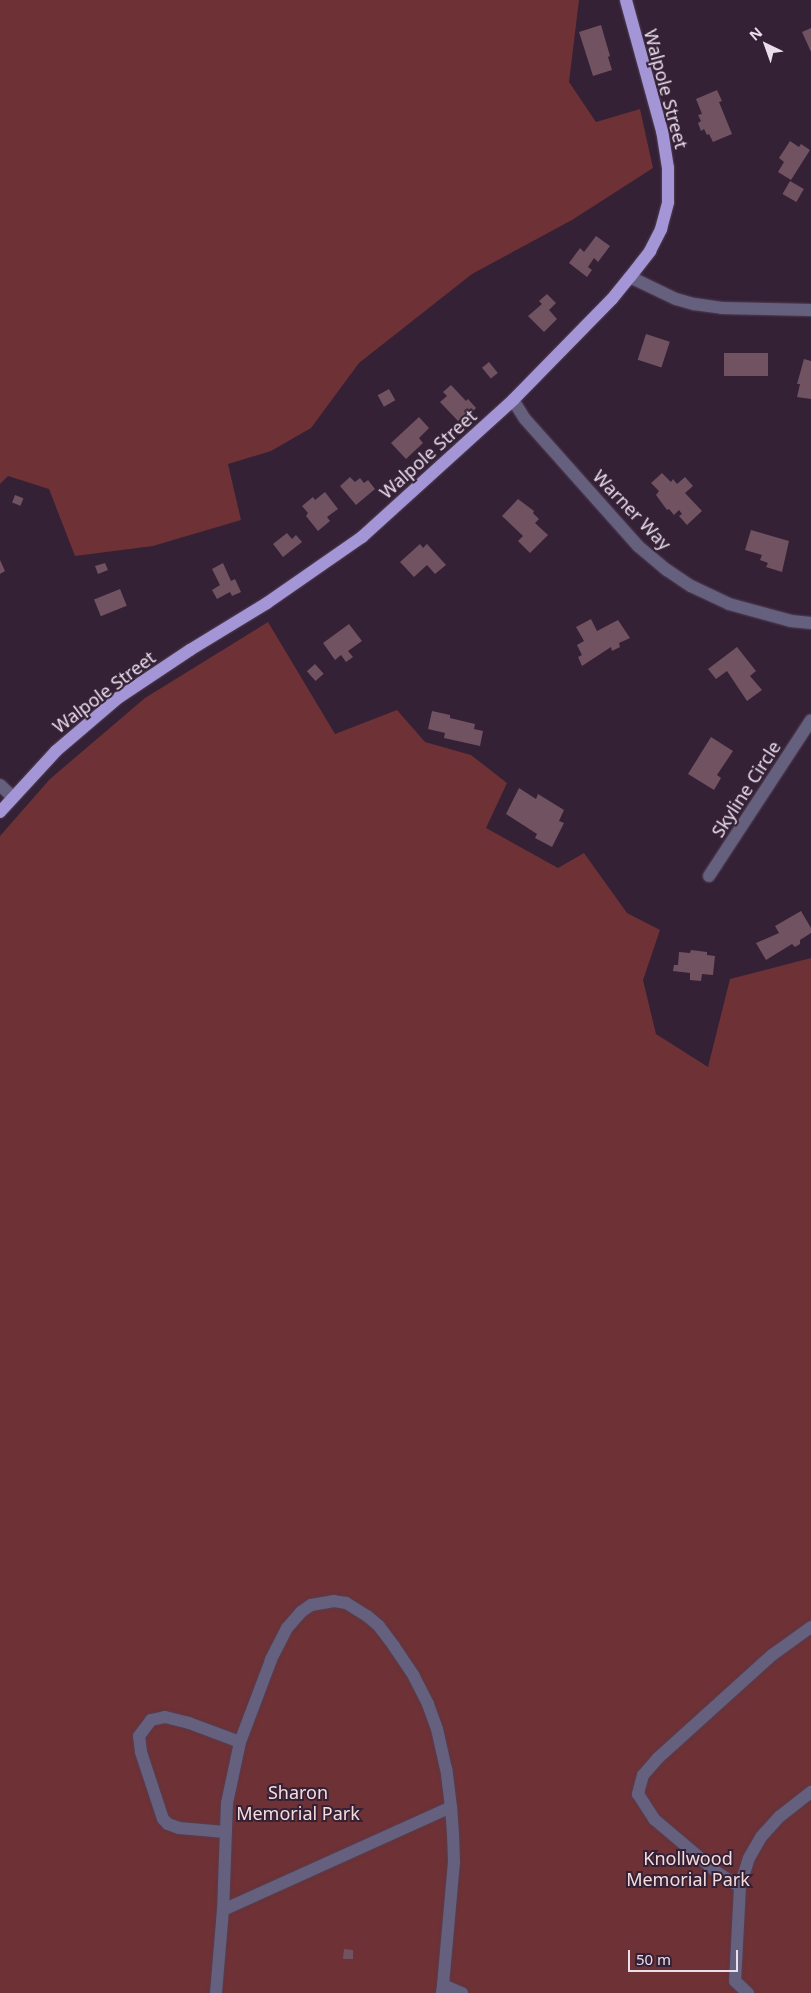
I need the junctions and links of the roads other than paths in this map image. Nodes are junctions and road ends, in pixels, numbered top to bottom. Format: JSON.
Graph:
{"nodes":[{"id":1,"x":626,"y":0,"type":"edge"},
{"id":2,"x":630,"y":277,"type":"junction"},
{"id":3,"x":811,"y":310,"type":"edge"},
{"id":4,"x":513,"y":400,"type":"junction"},
{"id":5,"x":811,"y":623,"type":"edge"},
{"id":6,"x":811,"y":720,"type":"edge"},
{"id":7,"x":0,"y":785,"type":"edge"},
{"id":8,"x":13,"y":798,"type":"junction"},
{"id":9,"x":0,"y":812,"type":"edge"},
{"id":10,"x":710,"y":876,"type":"dead end"},
{"id":11,"x":811,"y":1627,"type":"edge"},
{"id":12,"x":240,"y":1742,"type":"junction"},
{"id":13,"x":811,"y":1792,"type":"edge"},
{"id":14,"x":451,"y":1807,"type":"junction"},
{"id":15,"x":225,"y":1832,"type":"junction"},
{"id":16,"x":740,"y":1887,"type":"junction"},
{"id":17,"x":223,"y":1910,"type":"junction"},
{"id":18,"x":732,"y":1987,"type":"edge"},
{"id":19,"x":443,"y":1989,"type":"edge"},
{"id":20,"x":216,"y":1993,"type":"edge"},
{"id":21,"x":462,"y":1993,"type":"edge"},
{"id":22,"x":748,"y":1993,"type":"edge"}],
"edges":[{"from":1,"to":2,"type":"main road","name":"Walpole Street"},
{"from":2,"to":3,"type":"street"},
{"from":2,"to":4,"type":"main road","name":"Walpole Street"},
{"from":4,"to":5,"type":"street","name":"Warner Way"},
{"from":4,"to":8,"type":"main road","name":"Walpole Street"},
{"from":6,"to":10,"type":"street","name":"Skyline Circle"},
{"from":7,"to":8,"type":"street"},
{"from":8,"to":9,"type":"main road","name":"Walpole Street"},
{"from":11,"to":16,"type":"street"},
{"from":12,"to":14,"type":"street"},
{"from":12,"to":15,"type":"street"},
{"from":12,"to":15,"type":"street"},
{"from":13,"to":16,"type":"street"},
{"from":14,"to":17,"type":"street"},
{"from":14,"to":19,"type":"street"},
{"from":15,"to":17,"type":"street"},
{"from":16,"to":18,"type":"street"},
{"from":17,"to":20,"type":"street"},
{"from":18,"to":22,"type":"street"},
{"from":19,"to":21,"type":"street"}]}
